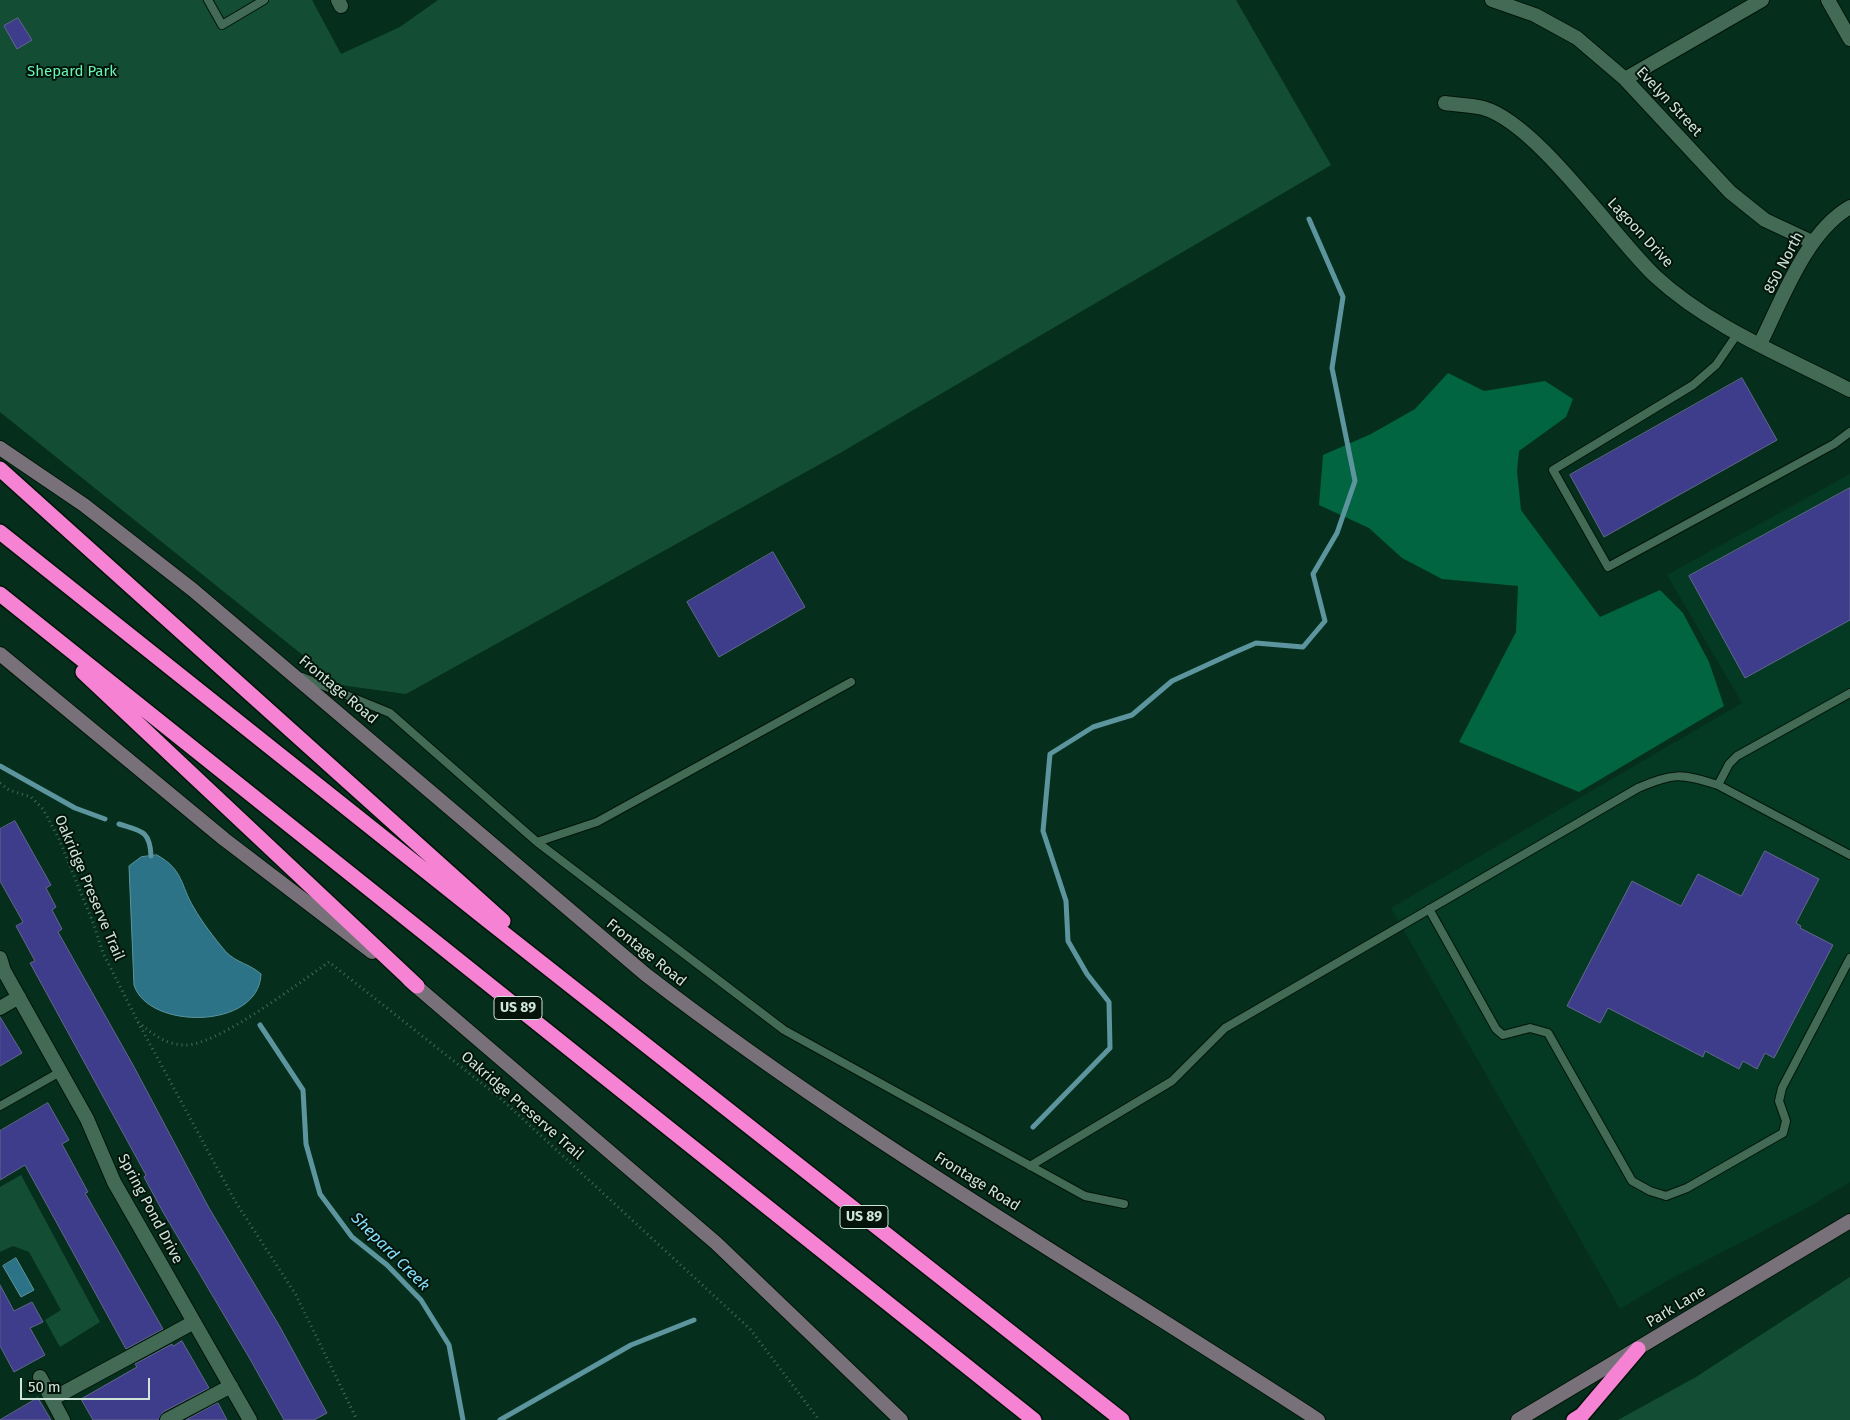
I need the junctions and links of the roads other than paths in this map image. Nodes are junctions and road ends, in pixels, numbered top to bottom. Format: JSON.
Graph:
{"nodes":[{"id":1,"x":208,"y":0,"type":"edge"},
{"id":2,"x":1492,"y":0,"type":"edge"},
{"id":3,"x":1762,"y":0,"type":"edge"},
{"id":4,"x":1828,"y":0,"type":"edge"},
{"id":5,"x":262,"y":1,"type":"edge"},
{"id":6,"x":1850,"y":39,"type":"edge"},
{"id":7,"x":1625,"y":79,"type":"junction"},
{"id":8,"x":1445,"y":103,"type":"dead end"},
{"id":9,"x":1850,"y":207,"type":"edge"},
{"id":10,"x":1812,"y":242,"type":"junction"},
{"id":11,"x":1738,"y":333,"type":"junction"},
{"id":12,"x":1760,"y":344,"type":"junction"},
{"id":13,"x":1850,"y":390,"type":"edge"},
{"id":14,"x":1850,"y":432,"type":"edge"},
{"id":15,"x":0,"y":448,"type":"edge"},
{"id":16,"x":0,"y":468,"type":"edge"},
{"id":17,"x":0,"y":532,"type":"edge"},
{"id":18,"x":1,"y":595,"type":"edge"},
{"id":19,"x":0,"y":654,"type":"edge"},
{"id":20,"x":294,"y":674,"type":"junction"},
{"id":21,"x":851,"y":682,"type":"dead end"},
{"id":22,"x":1850,"y":693,"type":"edge"},
{"id":23,"x":1718,"y":785,"type":"junction"},
{"id":24,"x":537,"y":842,"type":"junction"},
{"id":25,"x":1850,"y":856,"type":"edge"},
{"id":26,"x":1429,"y":910,"type":"junction"},
{"id":27,"x":0,"y":958,"type":"edge"},
{"id":28,"x":1850,"y":958,"type":"edge"},
{"id":29,"x":417,"y":986,"type":"junction"},
{"id":30,"x":19,"y":997,"type":"junction"},
{"id":31,"x":0,"y":1008,"type":"edge"},
{"id":32,"x":606,"y":1014,"type":"junction"},
{"id":33,"x":60,"y":1072,"type":"junction"},
{"id":34,"x":0,"y":1106,"type":"edge"},
{"id":35,"x":1030,"y":1166,"type":"junction"},
{"id":36,"x":1124,"y":1204,"type":"dead end"},
{"id":37,"x":1850,"y":1221,"type":"edge"},
{"id":38,"x":194,"y":1322,"type":"junction"},
{"id":39,"x":1638,"y":1349,"type":"junction"},
{"id":40,"x":40,"y":1377,"type":"dead end"},
{"id":41,"x":231,"y":1386,"type":"junction"},
{"id":42,"x":52,"y":1399,"type":"junction"},
{"id":43,"x":63,"y":1420,"type":"edge"},
{"id":44,"x":167,"y":1420,"type":"edge"},
{"id":45,"x":250,"y":1420,"type":"edge"},
{"id":46,"x":901,"y":1420,"type":"edge"},
{"id":47,"x":1034,"y":1420,"type":"edge"},
{"id":48,"x":1122,"y":1420,"type":"edge"},
{"id":49,"x":1318,"y":1420,"type":"edge"},
{"id":50,"x":1518,"y":1420,"type":"edge"},
{"id":51,"x":1574,"y":1420,"type":"edge"}],
"edges":[{"from":1,"to":5,"type":"lane"},
{"from":2,"to":7,"type":"street","name":"Evelyn Street"},
{"from":3,"to":7,"type":"street"},
{"from":4,"to":6,"type":"street"},
{"from":7,"to":10,"type":"street","name":"Evelyn Street"},
{"from":8,"to":11,"type":"street","name":"Lagoon Drive"},
{"from":9,"to":10,"type":"street","name":"850 North"},
{"from":10,"to":12,"type":"street","name":"850 North"},
{"from":11,"to":12,"type":"street","name":"Lagoon Drive"},
{"from":11,"to":14,"type":"lane"},
{"from":12,"to":13,"type":"street","name":"Lagoon Drive"},
{"from":15,"to":20,"type":"main road","name":"Frontage Road"},
{"from":16,"to":32,"type":"highway"},
{"from":17,"to":32,"type":"highway","number":"US 89"},
{"from":18,"to":29,"type":"highway"},
{"from":18,"to":47,"type":"highway","number":"US 89"},
{"from":19,"to":29,"type":"main road"},
{"from":20,"to":24,"type":"lane"},
{"from":20,"to":49,"type":"main road","name":"Frontage Road"},
{"from":21,"to":24,"type":"lane"},
{"from":22,"to":23,"type":"lane"},
{"from":23,"to":25,"type":"lane"},
{"from":23,"to":26,"type":"lane"},
{"from":24,"to":35,"type":"lane"},
{"from":26,"to":28,"type":"lane"},
{"from":26,"to":35,"type":"lane"},
{"from":27,"to":30,"type":"street","name":"Spring Pond Drive"},
{"from":29,"to":46,"type":"main road"},
{"from":30,"to":31,"type":"street"},
{"from":30,"to":33,"type":"street","name":"Spring Pond Drive"},
{"from":32,"to":48,"type":"highway","number":"US 89"},
{"from":33,"to":34,"type":"lane"},
{"from":33,"to":38,"type":"street","name":"Spring Pond Drive"},
{"from":35,"to":36,"type":"lane"},
{"from":37,"to":39,"type":"main road","name":"Park Lane"},
{"from":38,"to":41,"type":"street","name":"Spring Pond Drive"},
{"from":38,"to":42,"type":"street"},
{"from":39,"to":50,"type":"main road","name":"Park Lane"},
{"from":39,"to":51,"type":"highway"},
{"from":40,"to":42,"type":"street"},
{"from":41,"to":44,"type":"street"},
{"from":41,"to":45,"type":"street","name":"Spring Pond Drive"},
{"from":42,"to":43,"type":"street"}]}
